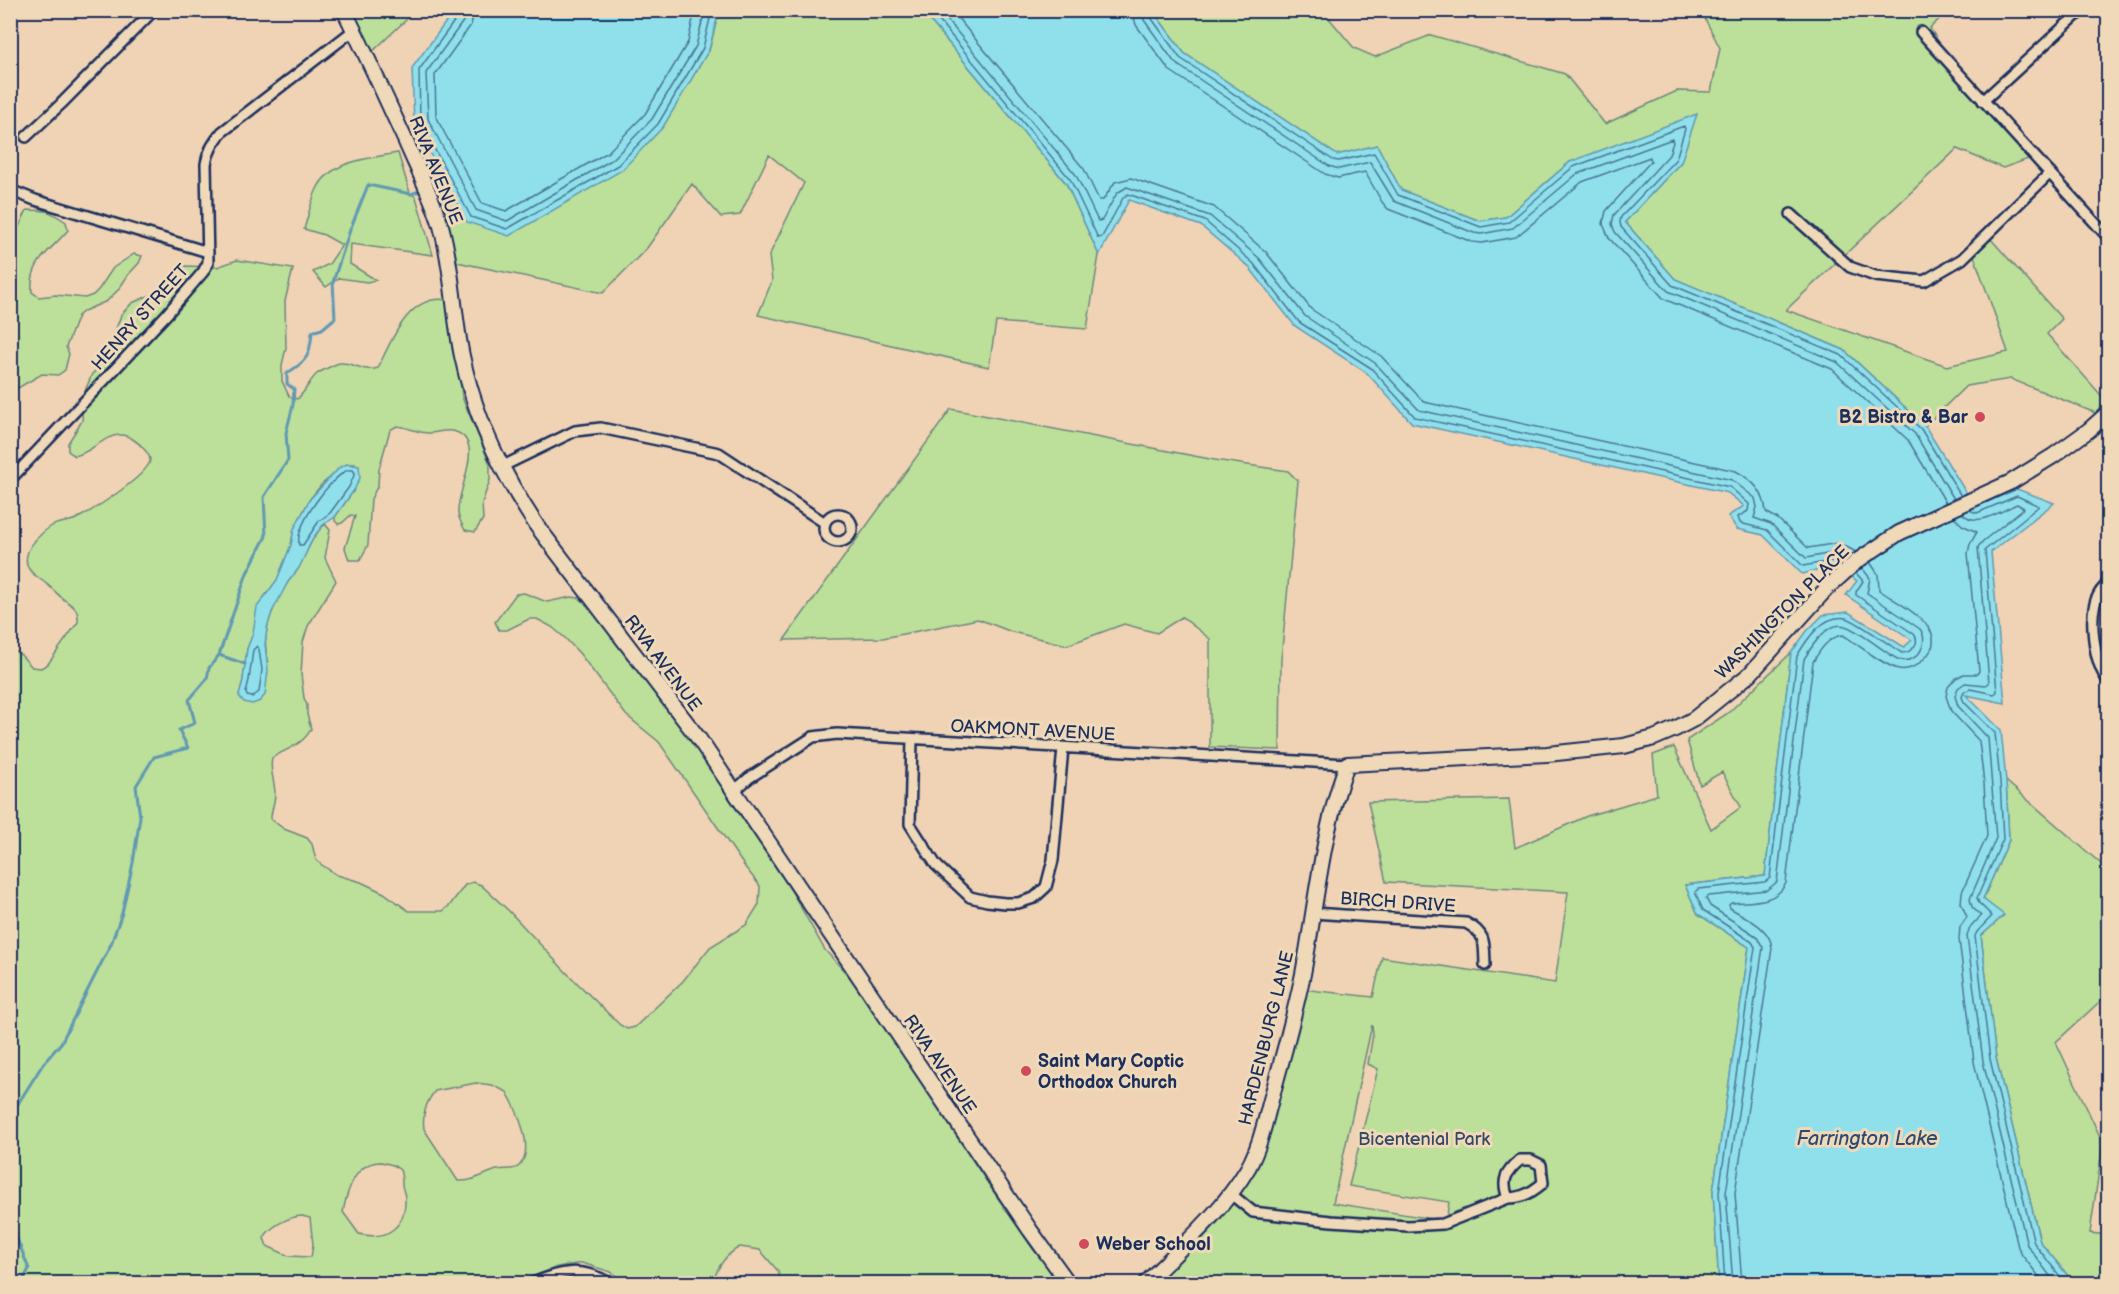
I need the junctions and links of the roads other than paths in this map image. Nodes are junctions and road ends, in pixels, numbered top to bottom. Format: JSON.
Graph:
{"nodes":[{"id":1,"x":154,"y":10,"type":"edge"},
{"id":2,"x":344,"y":10,"type":"edge"},
{"id":3,"x":2082,"y":10,"type":"edge"},
{"id":4,"x":354,"y":30,"type":"junction"},
{"id":5,"x":1921,"y":32,"type":"dead end"},
{"id":6,"x":1983,"y":100,"type":"junction"},
{"id":7,"x":26,"y":137,"type":"dead end"},
{"id":8,"x":2050,"y":173,"type":"junction"},
{"id":9,"x":10,"y":190,"type":"edge"},
{"id":10,"x":1791,"y":214,"type":"dead end"},
{"id":11,"x":2109,"y":237,"type":"edge"},
{"id":12,"x":208,"y":252,"type":"junction"},
{"id":13,"x":2109,"y":413,"type":"edge"},
{"id":14,"x":501,"y":467,"type":"junction"},
{"id":15,"x":10,"y":480,"type":"edge"},
{"id":16,"x":825,"y":523,"type":"dead end"},
{"id":17,"x":2109,"y":583,"type":"edge"},
{"id":18,"x":2109,"y":680,"type":"edge"},
{"id":19,"x":912,"y":739,"type":"junction"},
{"id":20,"x":1063,"y":748,"type":"junction"},
{"id":21,"x":1347,"y":764,"type":"junction"},
{"id":22,"x":734,"y":791,"type":"junction"},
{"id":23,"x":1313,"y":913,"type":"junction"},
{"id":24,"x":1485,"y":965,"type":"dead end"},
{"id":25,"x":1231,"y":1194,"type":"junction"},
{"id":26,"x":1508,"y":1198,"type":"junction"},
{"id":27,"x":531,"y":1284,"type":"edge"},
{"id":28,"x":611,"y":1284,"type":"edge"},
{"id":29,"x":1069,"y":1284,"type":"edge"},
{"id":30,"x":1145,"y":1284,"type":"edge"}],
"edges":[{"from":1,"to":7,"type":"street"},
{"from":2,"to":4,"type":"street","name":"RIVA AVENUE"},
{"from":3,"to":6,"type":"street"},
{"from":4,"to":12,"type":"street","name":"HENRY STREET"},
{"from":4,"to":14,"type":"street","name":"RIVA AVENUE"},
{"from":5,"to":6,"type":"street"},
{"from":6,"to":8,"type":"street"},
{"from":8,"to":10,"type":"street"},
{"from":8,"to":11,"type":"street"},
{"from":9,"to":12,"type":"street"},
{"from":12,"to":15,"type":"street","name":"HENRY STREET"},
{"from":13,"to":21,"type":"street","name":"WASHINGTON PLACE"},
{"from":14,"to":16,"type":"street"},
{"from":14,"to":22,"type":"street","name":"RIVA AVENUE"},
{"from":17,"to":18,"type":"street"},
{"from":19,"to":20,"type":"street","name":"OAKMONT AVENUE"},
{"from":19,"to":20,"type":"street"},
{"from":19,"to":22,"type":"street","name":"OAKMONT AVENUE"},
{"from":20,"to":21,"type":"street","name":"OAKMONT AVENUE"},
{"from":21,"to":23,"type":"street","name":"HARDENBURG LANE"},
{"from":22,"to":29,"type":"street","name":"RIVA AVENUE"},
{"from":23,"to":24,"type":"street","name":"BIRCH DRIVE"},
{"from":23,"to":25,"type":"street","name":"HARDENBURG LANE"},
{"from":25,"to":26,"type":"street"},
{"from":25,"to":30,"type":"street","name":"HARDENBURG LANE"},
{"from":26,"to":26,"type":"street"},
{"from":27,"to":28,"type":"street"}]}
